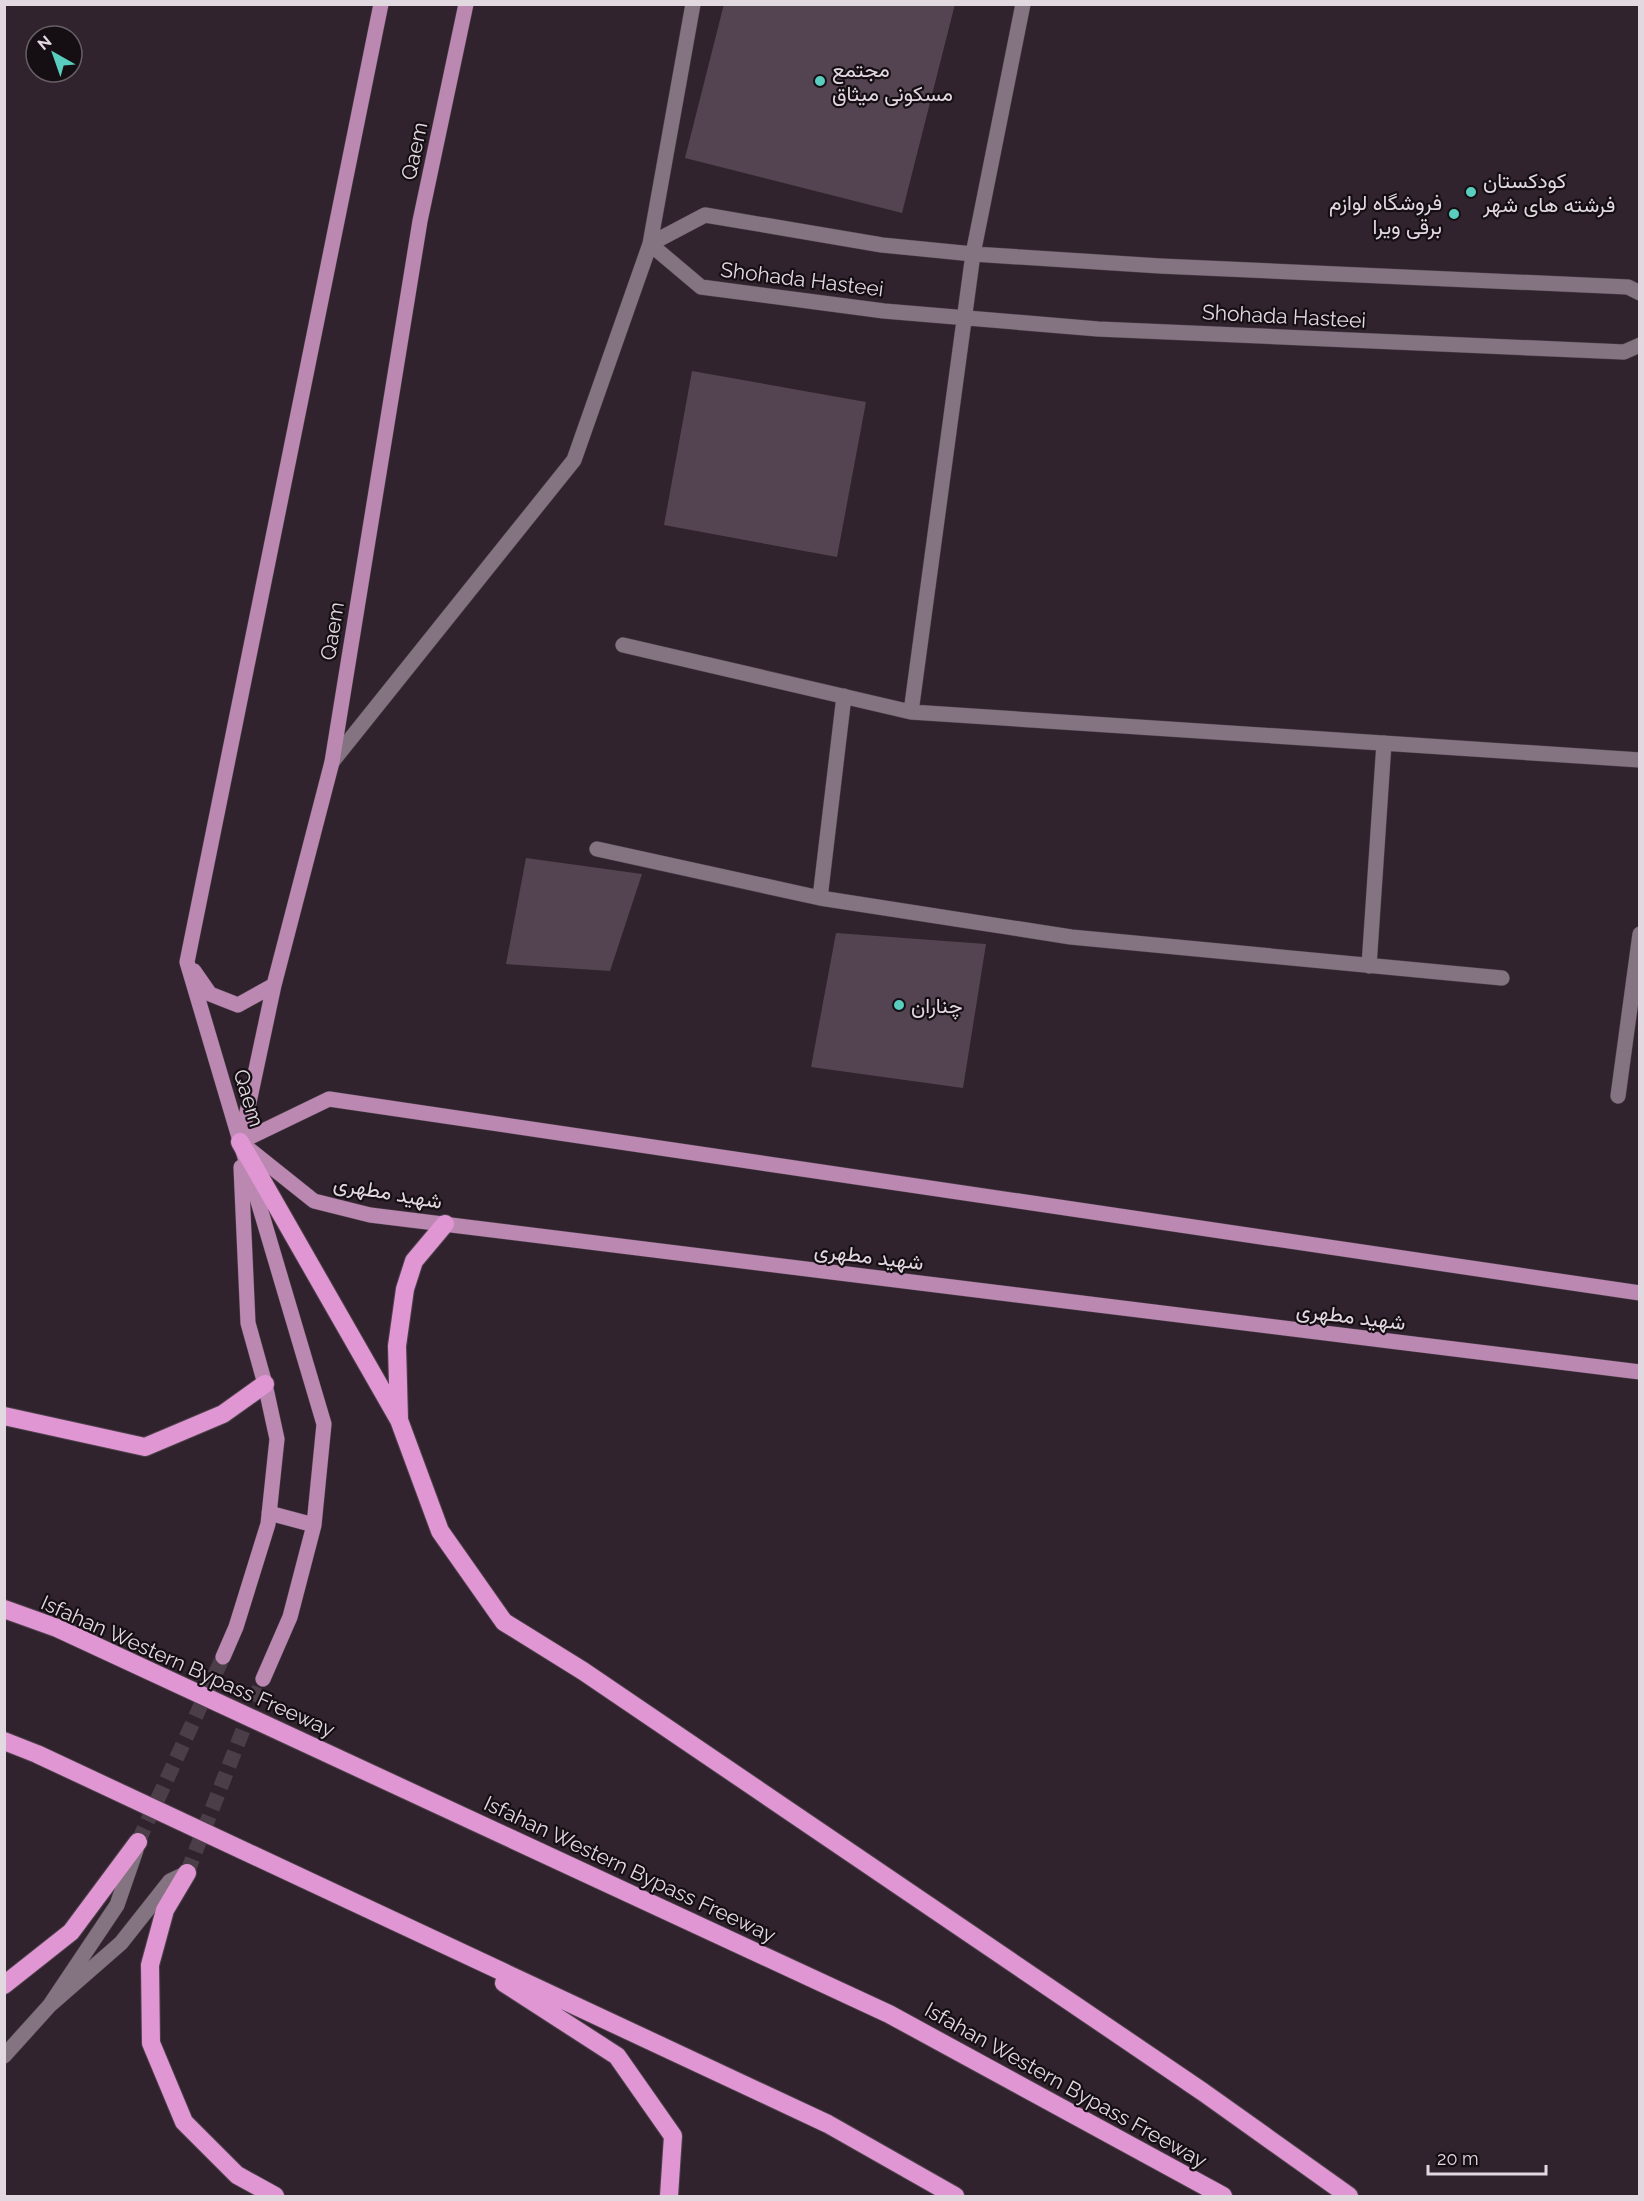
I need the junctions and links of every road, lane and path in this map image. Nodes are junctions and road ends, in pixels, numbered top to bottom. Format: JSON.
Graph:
{"nodes":[{"id":1,"x":381,"y":4,"type":"edge"},
{"id":2,"x":466,"y":4,"type":"edge"},
{"id":3,"x":693,"y":4,"type":"edge"},
{"id":4,"x":1023,"y":4,"type":"edge"},
{"id":5,"x":650,"y":244,"type":"junction"},
{"id":6,"x":973,"y":254,"type":"junction"},
{"id":7,"x":1640,"y":293,"type":"edge"},
{"id":8,"x":963,"y":316,"type":"junction"},
{"id":9,"x":1640,"y":345,"type":"edge"},
{"id":10,"x":623,"y":645,"type":"dead end"},
{"id":11,"x":844,"y":696,"type":"junction"},
{"id":12,"x":911,"y":712,"type":"junction"},
{"id":13,"x":1384,"y":743,"type":"junction"},
{"id":14,"x":1640,"y":760,"type":"edge"},
{"id":15,"x":332,"y":762,"type":"junction"},
{"id":16,"x":597,"y":849,"type":"dead end"},
{"id":17,"x":820,"y":898,"type":"junction"},
{"id":18,"x":1640,"y":934,"type":"edge"},
{"id":19,"x":187,"y":962,"type":"junction"},
{"id":20,"x":1369,"y":966,"type":"junction"},
{"id":21,"x":1502,"y":978,"type":"dead end"},
{"id":22,"x":274,"y":985,"type":"junction"},
{"id":23,"x":1618,"y":1096,"type":"dead end"},
{"id":24,"x":240,"y":1142,"type":"junction"},
{"id":25,"x":444,"y":1224,"type":"junction"},
{"id":26,"x":1640,"y":1293,"type":"edge"},
{"id":27,"x":1640,"y":1372,"type":"edge"},
{"id":28,"x":265,"y":1384,"type":"junction"},
{"id":29,"x":4,"y":1416,"type":"edge"},
{"id":30,"x":399,"y":1420,"type":"junction"},
{"id":31,"x":269,"y":1513,"type":"junction"},
{"id":32,"x":314,"y":1525,"type":"junction"},
{"id":33,"x":4,"y":1609,"type":"edge"},
{"id":34,"x":223,"y":1657,"type":"tunnel mouth"},
{"id":35,"x":263,"y":1678,"type":"tunnel mouth"},
{"id":36,"x":4,"y":1741,"type":"edge"},
{"id":37,"x":138,"y":1842,"type":"joint"},
{"id":38,"x":187,"y":1873,"type":"joint"},
{"id":39,"x":447,"y":1946,"type":"junction"},
{"id":40,"x":4,"y":1985,"type":"edge"},
{"id":41,"x":51,"y":2005,"type":"junction"},
{"id":42,"x":4,"y":2056,"type":"edge"},
{"id":43,"x":275,"y":2196,"type":"edge"},
{"id":44,"x":669,"y":2196,"type":"edge"},
{"id":45,"x":955,"y":2196,"type":"edge"},
{"id":46,"x":1223,"y":2196,"type":"edge"},
{"id":47,"x":1349,"y":2196,"type":"edge"}],
"edges":[{"from":1,"to":19,"type":"main road","name":"Qaem"},
{"from":2,"to":15,"type":"main road","name":"Qaem"},
{"from":3,"to":5,"type":"street"},
{"from":4,"to":6,"type":"street"},
{"from":5,"to":6,"type":"street","name":"Shohada Hasteei"},
{"from":5,"to":8,"type":"street","name":"Shohada Hasteei"},
{"from":5,"to":15,"type":"street"},
{"from":6,"to":7,"type":"street","name":"Shohada Hasteei"},
{"from":6,"to":8,"type":"street"},
{"from":8,"to":9,"type":"street","name":"Shohada Hasteei"},
{"from":8,"to":12,"type":"street"},
{"from":10,"to":11,"type":"street"},
{"from":11,"to":12,"type":"street"},
{"from":11,"to":17,"type":"street"},
{"from":12,"to":13,"type":"street"},
{"from":13,"to":14,"type":"street"},
{"from":13,"to":20,"type":"street"},
{"from":15,"to":22,"type":"main road","name":"Qaem"},
{"from":16,"to":17,"type":"street"},
{"from":17,"to":20,"type":"street"},
{"from":18,"to":23,"type":"street"},
{"from":19,"to":22,"type":"main road"},
{"from":19,"to":24,"type":"main road","name":"Qaem"},
{"from":20,"to":21,"type":"street"},
{"from":22,"to":24,"type":"main road","name":"Qaem"},
{"from":24,"to":25,"type":"main road","name":"شهید مطهری"},
{"from":24,"to":26,"type":"main road"},
{"from":24,"to":28,"type":"main road"},
{"from":24,"to":30,"type":"highway"},
{"from":24,"to":32,"type":"main road"},
{"from":25,"to":27,"type":"main road","name":"شهید مطهری"},
{"from":25,"to":30,"type":"highway"},
{"from":28,"to":29,"type":"highway"},
{"from":28,"to":31,"type":"main road"},
{"from":30,"to":47,"type":"highway"},
{"from":31,"to":32,"type":"main road"},
{"from":31,"to":34,"type":"main road"},
{"from":32,"to":35,"type":"main road"},
{"from":33,"to":46,"type":"highway","name":"Isfahan Western Bypass Freeway"},
{"from":36,"to":39,"type":"highway"},
{"from":37,"to":40,"type":"highway"},
{"from":37,"to":41,"type":"street"},
{"from":38,"to":41,"type":"street"},
{"from":38,"to":43,"type":"highway"},
{"from":39,"to":44,"type":"highway"},
{"from":39,"to":45,"type":"highway"},
{"from":41,"to":42,"type":"street"}]}
